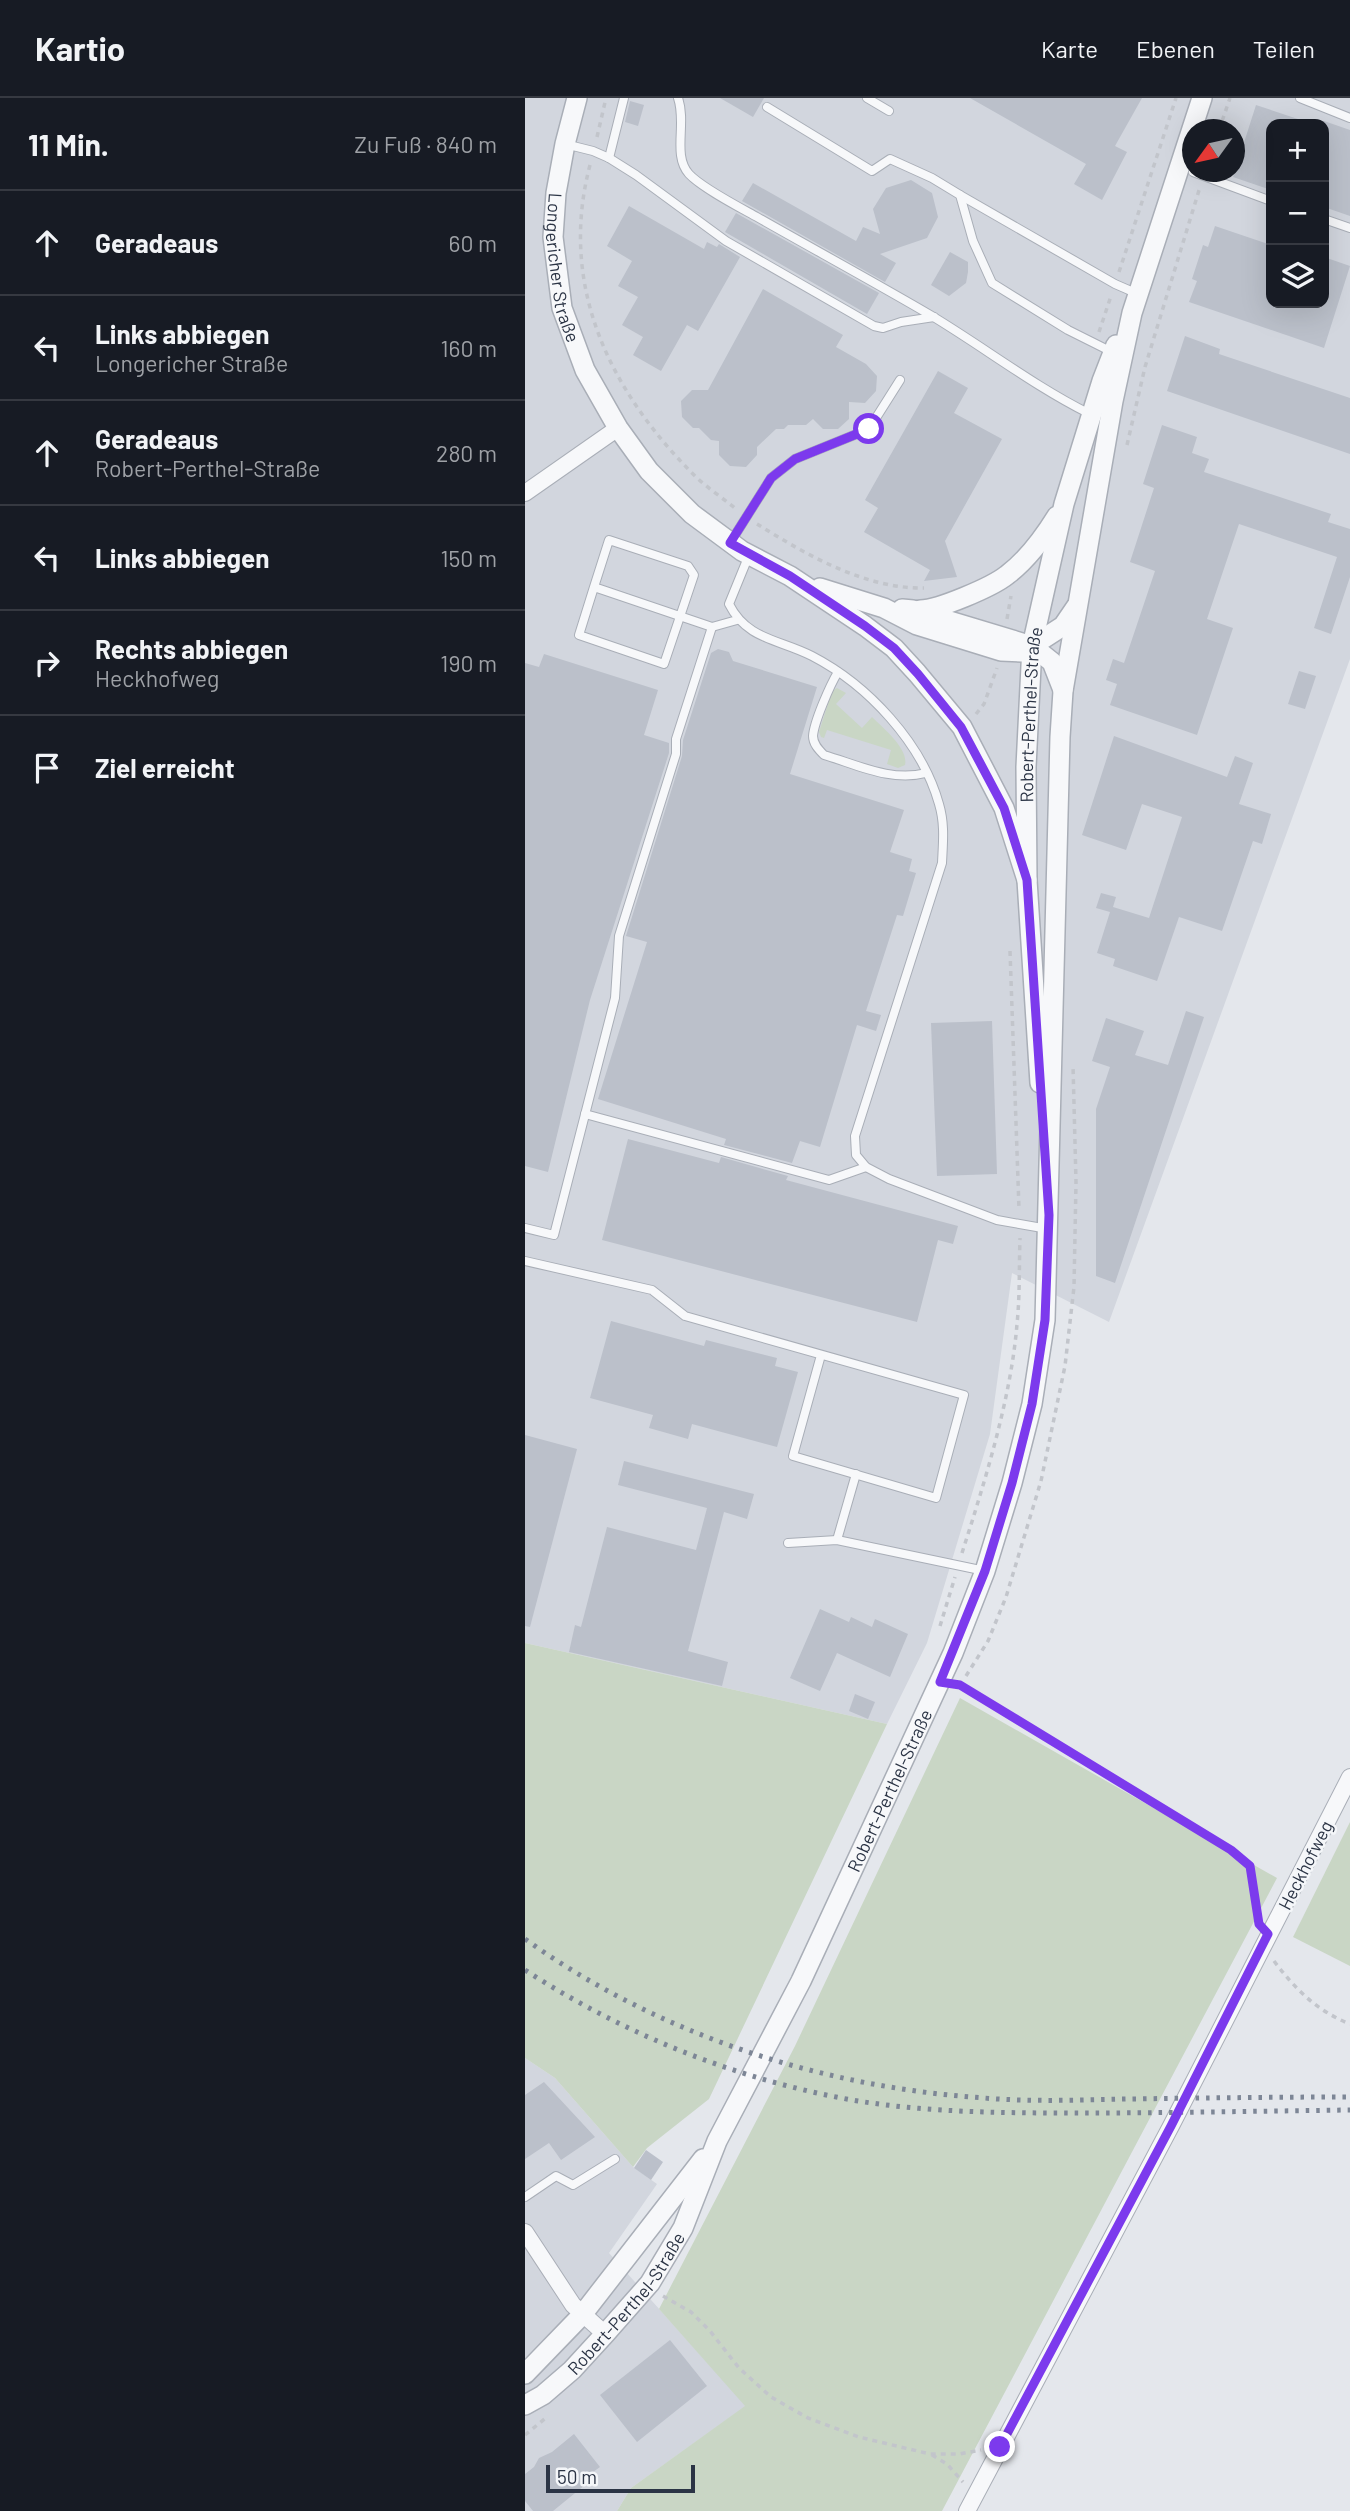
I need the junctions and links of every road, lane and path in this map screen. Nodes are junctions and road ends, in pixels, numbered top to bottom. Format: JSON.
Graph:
{"nodes":[{"id":1,"x":577,"y":98,"type":"edge"},
{"id":2,"x":607,"y":98,"type":"edge"},
{"id":3,"x":624,"y":98,"type":"edge"},
{"id":4,"x":678,"y":98,"type":"edge"},
{"id":5,"x":867,"y":98,"type":"edge"},
{"id":6,"x":1202,"y":98,"type":"edge"},
{"id":7,"x":1230,"y":98,"type":"edge"},
{"id":8,"x":1300,"y":98,"type":"edge"},
{"id":9,"x":767,"y":107,"type":"dead end"},
{"id":10,"x":888,"y":111,"type":"dead end"},
{"id":11,"x":1350,"y":118,"type":"edge"},
{"id":12,"x":1198,"y":119,"type":"edge"},
{"id":13,"x":1223,"y":119,"type":"edge"},
{"id":14,"x":565,"y":144,"type":"junction"},
{"id":15,"x":593,"y":151,"type":"junction"},
{"id":16,"x":610,"y":159,"type":"junction"},
{"id":17,"x":1183,"y":182,"type":"edge"},
{"id":18,"x":1201,"y":182,"type":"edge"},
{"id":19,"x":1219,"y":182,"type":"edge"},
{"id":20,"x":960,"y":195,"type":"junction"},
{"id":21,"x":1266,"y":199,"type":"edge"},
{"id":22,"x":1329,"y":221,"type":"edge"},
{"id":23,"x":1350,"y":228,"type":"edge"},
{"id":24,"x":1138,"y":294,"type":"junction"},
{"id":25,"x":1132,"y":313,"type":"junction"},
{"id":26,"x":934,"y":317,"type":"junction"},
{"id":27,"x":1112,"y":352,"type":"junction"},
{"id":28,"x":900,"y":380,"type":"dead end"},
{"id":29,"x":1091,"y":415,"type":"junction"},
{"id":30,"x":618,"y":428,"type":"junction"},
{"id":31,"x":1127,"y":446,"type":"dead end"},
{"id":32,"x":525,"y":493,"type":"edge"},
{"id":33,"x":1063,"y":506,"type":"junction"},
{"id":34,"x":747,"y":517,"type":"junction"},
{"id":35,"x":730,"y":543,"type":"junction"},
{"id":36,"x":749,"y":555,"type":"junction"},
{"id":37,"x":790,"y":576,"type":"junction"},
{"id":38,"x":594,"y":587,"type":"junction"},
{"id":39,"x":935,"y":588,"type":"dead end"},
{"id":40,"x":1079,"y":601,"type":"junction"},
{"id":41,"x":884,"y":608,"type":"junction"},
{"id":42,"x":913,"y":610,"type":"junction"},
{"id":43,"x":680,"y":616,"type":"junction"},
{"id":44,"x":737,"y":620,"type":"junction"},
{"id":45,"x":712,"y":627,"type":"junction"},
{"id":46,"x":1032,"y":646,"type":"junction"},
{"id":47,"x":838,"y":672,"type":"junction"},
{"id":48,"x":1063,"y":691,"type":"junction"},
{"id":49,"x":926,"y":773,"type":"junction"},
{"id":50,"x":1027,"y":880,"type":"junction"},
{"id":51,"x":1010,"y":950,"type":"dead end"},
{"id":52,"x":1073,"y":1062,"type":"dead end"},
{"id":53,"x":585,"y":1114,"type":"junction"},
{"id":54,"x":866,"y":1167,"type":"junction"},
{"id":55,"x":1049,"y":1222,"type":"junction"},
{"id":56,"x":1020,"y":1224,"type":"junction"},
{"id":57,"x":525,"y":1228,"type":"edge"},
{"id":58,"x":525,"y":1261,"type":"edge"},
{"id":59,"x":821,"y":1355,"type":"junction"},
{"id":60,"x":856,"y":1474,"type":"junction"},
{"id":61,"x":837,"y":1540,"type":"junction"},
{"id":62,"x":788,"y":1543,"type":"dead end"},
{"id":63,"x":958,"y":1565,"type":"junction"},
{"id":64,"x":985,"y":1571,"type":"junction"},
{"id":65,"x":940,"y":1629,"type":"dead end"},
{"id":66,"x":960,"y":1685,"type":"junction"},
{"id":67,"x":947,"y":1689,"type":"junction"},
{"id":68,"x":1350,"y":1777,"type":"edge"},
{"id":69,"x":1265,"y":1940,"type":"junction"},
{"id":70,"x":1350,"y":2024,"type":"edge"},
{"id":71,"x":717,"y":2141,"type":"junction"},
{"id":72,"x":615,"y":2159,"type":"dead end"},
{"id":73,"x":525,"y":2197,"type":"edge"},
{"id":74,"x":525,"y":2232,"type":"edge"},
{"id":75,"x":666,"y":2287,"type":"dead end"},
{"id":76,"x":582,"y":2315,"type":"junction"},
{"id":77,"x":605,"y":2334,"type":"junction"},
{"id":78,"x":525,"y":2374,"type":"edge"},
{"id":79,"x":525,"y":2405,"type":"edge"},
{"id":80,"x":1000,"y":2447,"type":"junction"},
{"id":81,"x":930,"y":2454,"type":"junction"},
{"id":82,"x":970,"y":2505,"type":"edge"}],
"edges":[{"from":1,"to":14,"type":"street","name":"Longericher Straße"},
{"from":2,"to":15,"type":"path"},
{"from":3,"to":16,"type":"lane"},
{"from":4,"to":26,"type":"lane"},
{"from":5,"to":10,"type":"lane"},
{"from":6,"to":12,"type":"street","name":"Robert-Perthel-Straße"},
{"from":7,"to":13,"type":"path"},
{"from":8,"to":11,"type":"lane"},
{"from":9,"to":20,"type":"lane"},
{"from":14,"to":15,"type":"lane"},
{"from":14,"to":30,"type":"street","name":"Longericher Straße"},
{"from":15,"to":16,"type":"lane"},
{"from":15,"to":34,"type":"path"},
{"from":16,"to":26,"type":"lane"},
{"from":17,"to":24,"type":"street","name":"Robert-Perthel-Straße"},
{"from":18,"to":31,"type":"path"},
{"from":19,"to":21,"type":"lane"},
{"from":20,"to":24,"type":"lane"},
{"from":20,"to":27,"type":"lane"},
{"from":22,"to":23,"type":"lane"},
{"from":24,"to":25,"type":"street","name":"Robert-Perthel-Straße"},
{"from":25,"to":27,"type":"street","name":"Robert-Perthel-Straße"},
{"from":25,"to":40,"type":"street","name":"Robert-Perthel-Straße"},
{"from":26,"to":29,"type":"lane"},
{"from":27,"to":29,"type":"street","name":"Robert-Perthel-Straße"},
{"from":28,"to":34,"type":"lane"},
{"from":29,"to":33,"type":"street","name":"Robert-Perthel-Straße"},
{"from":30,"to":32,"type":"street"},
{"from":30,"to":35,"type":"street","name":"Longericher Straße"},
{"from":33,"to":42,"type":"street","name":"Longericher Straße"},
{"from":33,"to":46,"type":"street","name":"Robert-Perthel-Straße"},
{"from":34,"to":35,"type":"lane"},
{"from":34,"to":39,"type":"path"},
{"from":35,"to":36,"type":"street","name":"Longericher Straße"},
{"from":36,"to":37,"type":"street","name":"Longericher Straße"},
{"from":36,"to":44,"type":"lane"},
{"from":37,"to":41,"type":"street","name":"Longericher Straße"},
{"from":37,"to":50,"type":"street","name":"Longericher Straße"},
{"from":38,"to":43,"type":"lane"},
{"from":38,"to":43,"type":"lane"},
{"from":38,"to":43,"type":"lane"},
{"from":40,"to":46,"type":"street","name":"Longericher Straße"},
{"from":40,"to":48,"type":"street","name":"Robert-Perthel-Straße"},
{"from":41,"to":42,"type":"street","name":"Longericher Straße"},
{"from":41,"to":46,"type":"street","name":"Longericher Straße"},
{"from":42,"to":46,"type":"street","name":"Longericher Straße"},
{"from":43,"to":45,"type":"lane"},
{"from":44,"to":45,"type":"lane"},
{"from":44,"to":47,"type":"lane"},
{"from":45,"to":53,"type":"lane"},
{"from":46,"to":48,"type":"street","name":"Longericher Straße"},
{"from":46,"to":50,"type":"street","name":"Robert-Perthel-Straße"},
{"from":47,"to":49,"type":"lane"},
{"from":47,"to":49,"type":"lane"},
{"from":48,"to":55,"type":"street","name":"Robert-Perthel-Straße"},
{"from":49,"to":54,"type":"lane"},
{"from":50,"to":55,"type":"street","name":"Robert-Perthel-Straße"},
{"from":51,"to":56,"type":"path"},
{"from":52,"to":66,"type":"path"},
{"from":53,"to":54,"type":"lane"},
{"from":53,"to":57,"type":"lane"},
{"from":54,"to":56,"type":"lane"},
{"from":55,"to":56,"type":"lane"},
{"from":55,"to":64,"type":"street","name":"Robert-Perthel-Straße"},
{"from":56,"to":63,"type":"path"},
{"from":58,"to":59,"type":"lane"},
{"from":59,"to":60,"type":"lane"},
{"from":59,"to":60,"type":"lane"},
{"from":60,"to":61,"type":"lane"},
{"from":61,"to":62,"type":"lane"},
{"from":61,"to":63,"type":"lane"},
{"from":63,"to":64,"type":"lane"},
{"from":63,"to":65,"type":"path"},
{"from":64,"to":67,"type":"street","name":"Robert-Perthel-Straße"},
{"from":66,"to":67,"type":"path"},
{"from":66,"to":67,"type":"path"},
{"from":66,"to":69,"type":"path"},
{"from":67,"to":71,"type":"street","name":"Robert-Perthel-Straße"},
{"from":68,"to":69,"type":"street","name":"Heckhofweg"},
{"from":69,"to":70,"type":"path"},
{"from":69,"to":80,"type":"street","name":"Heckhofweg"},
{"from":71,"to":76,"type":"street","name":"Robert-Perthel-Straße"},
{"from":71,"to":77,"type":"street","name":"Robert-Perthel-Straße"},
{"from":72,"to":73,"type":"lane"},
{"from":74,"to":76,"type":"street"},
{"from":75,"to":81,"type":"path"},
{"from":76,"to":77,"type":"street"},
{"from":76,"to":78,"type":"street","name":"Robert-Perthel-Straße"},
{"from":77,"to":79,"type":"street","name":"Robert-Perthel-Straße"},
{"from":80,"to":81,"type":"path"},
{"from":80,"to":82,"type":"street","name":"Heckhofweg"},
{"from":81,"to":82,"type":"path"}]}
